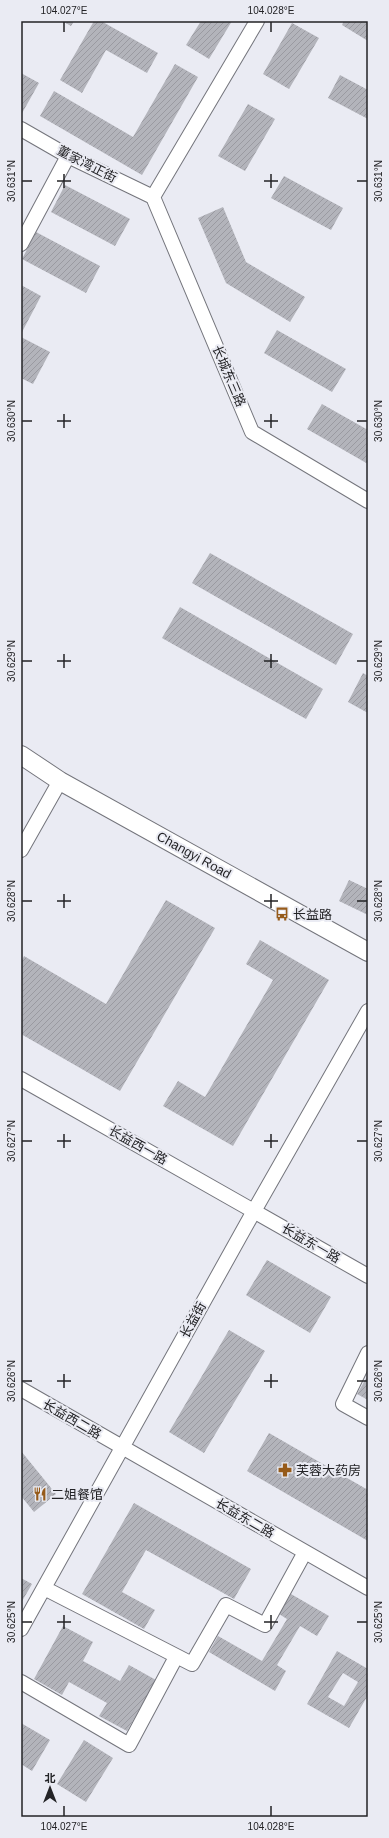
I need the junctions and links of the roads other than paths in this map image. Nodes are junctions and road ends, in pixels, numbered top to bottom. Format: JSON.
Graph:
{"nodes":[{"id":1,"x":257,"y":21,"type":"edge"},
{"id":2,"x":21,"y":129,"type":"edge"},
{"id":3,"x":68,"y":156,"type":"junction"},
{"id":4,"x":153,"y":197,"type":"junction"},
{"id":5,"x":21,"y":244,"type":"edge"},
{"id":6,"x":368,"y":501,"type":"edge"},
{"id":7,"x":21,"y":755,"type":"edge"},
{"id":8,"x":60,"y":781,"type":"junction"},
{"id":9,"x":21,"y":850,"type":"edge"},
{"id":10,"x":368,"y":952,"type":"edge"},
{"id":11,"x":368,"y":1011,"type":"edge"},
{"id":12,"x":21,"y":1079,"type":"edge"},
{"id":13,"x":254,"y":1210,"type":"junction"},
{"id":14,"x":368,"y":1276,"type":"edge"},
{"id":15,"x":368,"y":1353,"type":"edge"},
{"id":16,"x":21,"y":1390,"type":"edge"},
{"id":17,"x":368,"y":1418,"type":"edge"},
{"id":18,"x":122,"y":1448,"type":"junction"},
{"id":19,"x":305,"y":1552,"type":"junction"},
{"id":20,"x":44,"y":1588,"type":"junction"},
{"id":21,"x":368,"y":1588,"type":"edge"},
{"id":22,"x":21,"y":1629,"type":"edge"},
{"id":23,"x":176,"y":1657,"type":"junction"},
{"id":24,"x":21,"y":1682,"type":"edge"}],
"edges":[{"from":1,"to":4,"type":"street"},
{"from":2,"to":3,"type":"street","name":"董家湾正街"},
{"from":3,"to":4,"type":"street","name":"董家湾正街"},
{"from":3,"to":5,"type":"street"},
{"from":4,"to":6,"type":"street","name":"长城东三路"},
{"from":7,"to":8,"type":"main road","name":"Changyi Road"},
{"from":8,"to":9,"type":"street"},
{"from":8,"to":10,"type":"main road","name":"Changyi Road"},
{"from":11,"to":13,"type":"street","name":"长益街"},
{"from":12,"to":13,"type":"street","name":"长益西一路"},
{"from":13,"to":14,"type":"street","name":"长益东一路"},
{"from":13,"to":18,"type":"street","name":"长益街"},
{"from":15,"to":17,"type":"street"},
{"from":16,"to":18,"type":"street","name":"长益西二路"},
{"from":18,"to":19,"type":"street","name":"长益东二路"},
{"from":18,"to":20,"type":"street","name":"长益街"},
{"from":19,"to":21,"type":"street","name":"长益东二路"},
{"from":19,"to":23,"type":"street"},
{"from":20,"to":22,"type":"street","name":"长益街"},
{"from":20,"to":23,"type":"street"},
{"from":23,"to":24,"type":"street"}]}
